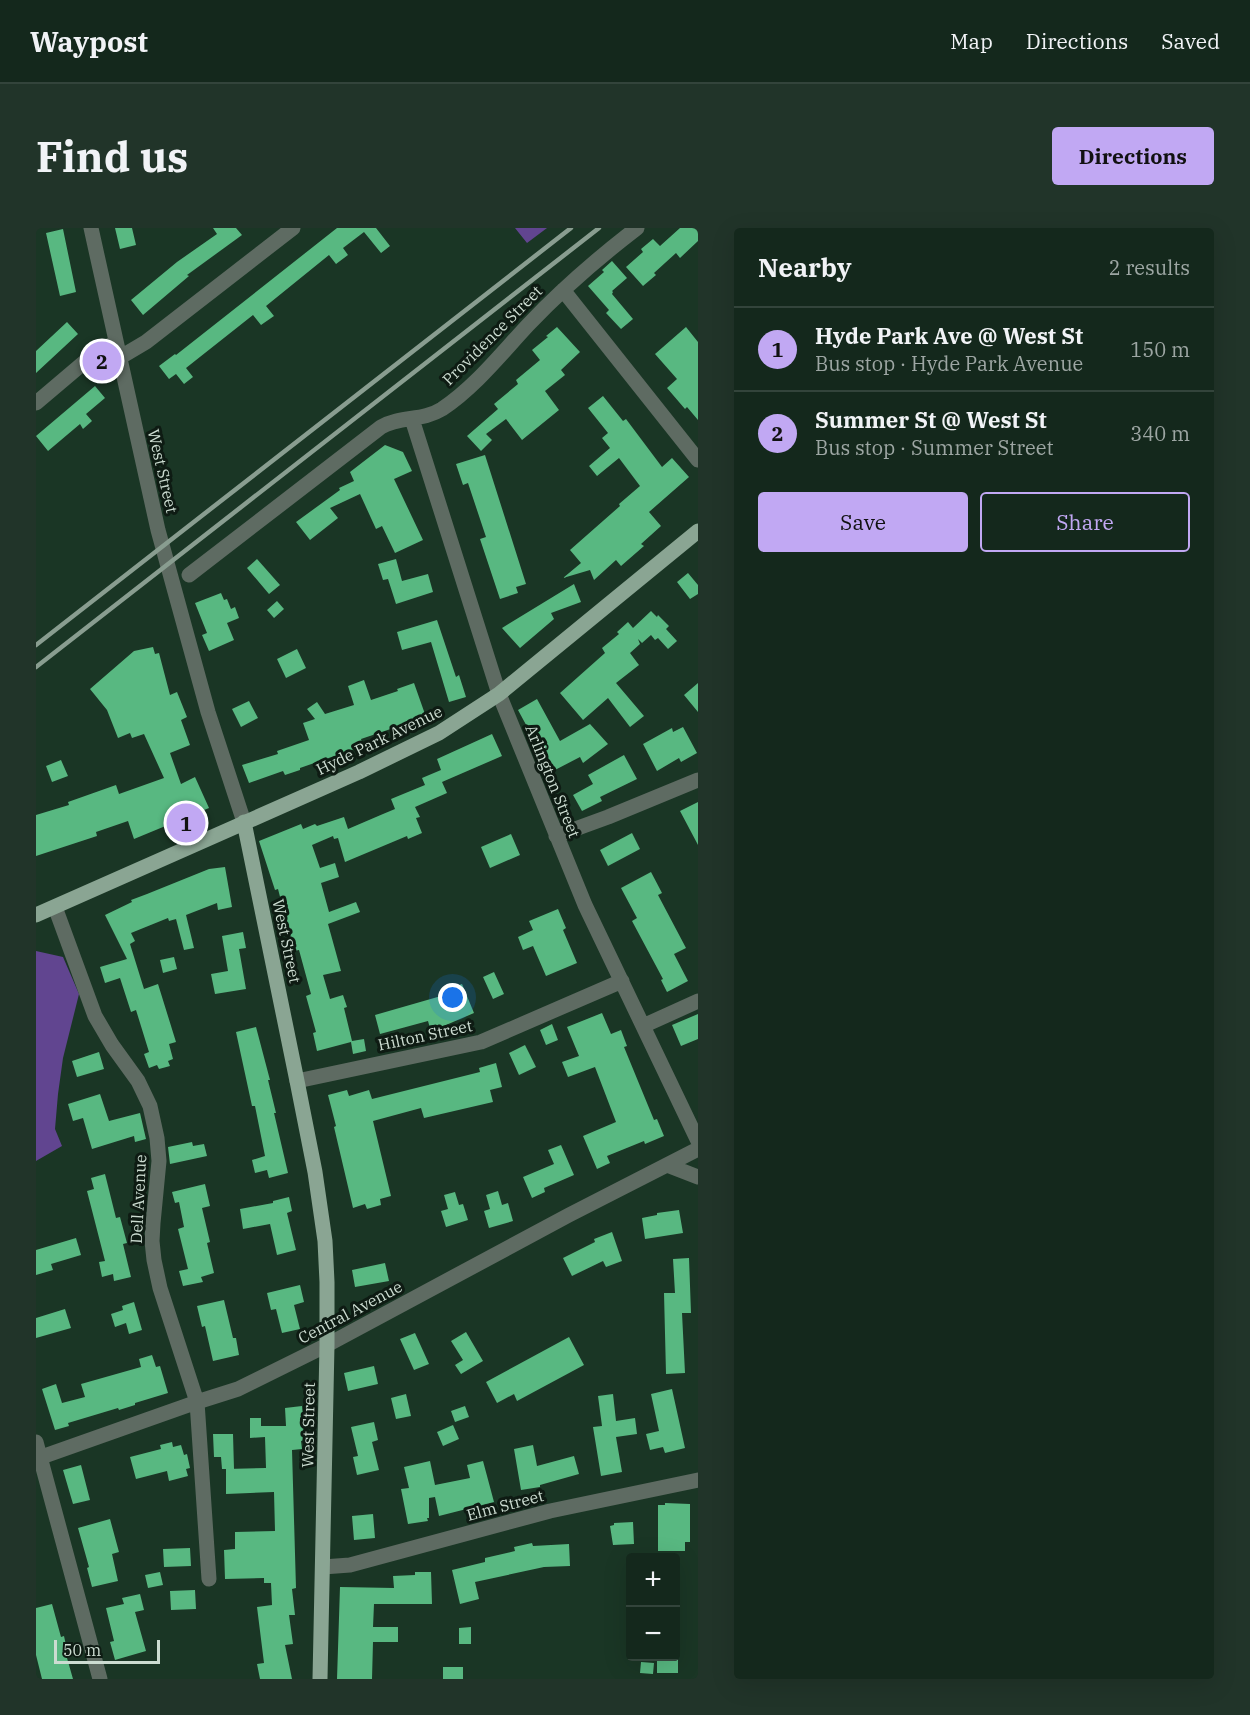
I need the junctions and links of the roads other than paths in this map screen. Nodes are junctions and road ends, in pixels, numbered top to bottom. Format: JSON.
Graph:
{"nodes":[{"id":1,"x":91,"y":228,"type":"edge"},
{"id":2,"x":293,"y":228,"type":"edge"},
{"id":3,"x":638,"y":228,"type":"edge"},
{"id":4,"x":563,"y":290,"type":"junction"},
{"id":5,"x":115,"y":342,"type":"junction"},
{"id":6,"x":118,"y":358,"type":"junction"},
{"id":7,"x":36,"y":403,"type":"edge"},
{"id":8,"x":412,"y":419,"type":"junction"},
{"id":9,"x":698,"y":460,"type":"edge"},
{"id":10,"x":698,"y":531,"type":"edge"},
{"id":11,"x":189,"y":576,"type":"dead end"},
{"id":12,"x":499,"y":694,"type":"junction"},
{"id":13,"x":698,"y":780,"type":"edge"},
{"id":14,"x":244,"y":822,"type":"junction"},
{"id":15,"x":556,"y":836,"type":"junction"},
{"id":16,"x":55,"y":907,"type":"junction"},
{"id":17,"x":36,"y":915,"type":"edge"},
{"id":18,"x":622,"y":981,"type":"junction"},
{"id":19,"x":698,"y":1000,"type":"edge"},
{"id":20,"x":643,"y":1026,"type":"junction"},
{"id":21,"x":297,"y":1081,"type":"junction"},
{"id":22,"x":698,"y":1141,"type":"edge"},
{"id":23,"x":698,"y":1149,"type":"edge"},
{"id":24,"x":667,"y":1165,"type":"junction"},
{"id":25,"x":698,"y":1177,"type":"edge"},
{"id":26,"x":327,"y":1345,"type":"junction"},
{"id":27,"x":197,"y":1402,"type":"junction"},
{"id":28,"x":36,"y":1442,"type":"edge"},
{"id":29,"x":38,"y":1458,"type":"edge"},
{"id":30,"x":698,"y":1480,"type":"edge"},
{"id":31,"x":323,"y":1567,"type":"junction"},
{"id":32,"x":209,"y":1579,"type":"dead end"},
{"id":33,"x":100,"y":1679,"type":"edge"},
{"id":34,"x":320,"y":1679,"type":"edge"}],
"edges":[{"from":1,"to":5,"type":"street","name":"West Street"},
{"from":2,"to":6,"type":"street"},
{"from":3,"to":4,"type":"street","name":"Providence Street"},
{"from":4,"to":8,"type":"street","name":"Providence Street"},
{"from":4,"to":9,"type":"street"},
{"from":5,"to":6,"type":"street","name":"West Street"},
{"from":5,"to":7,"type":"street"},
{"from":6,"to":14,"type":"street","name":"West Street"},
{"from":8,"to":11,"type":"street","name":"Providence Street"},
{"from":8,"to":12,"type":"street","name":"Arlington Street"},
{"from":10,"to":12,"type":"main road","name":"Hyde Park Avenue"},
{"from":12,"to":14,"type":"main road","name":"Hyde Park Avenue"},
{"from":12,"to":15,"type":"street","name":"Arlington Street"},
{"from":13,"to":15,"type":"street"},
{"from":14,"to":16,"type":"main road","name":"Hyde Park Avenue"},
{"from":14,"to":21,"type":"main road","name":"West Street"},
{"from":15,"to":18,"type":"street","name":"Arlington Street"},
{"from":16,"to":17,"type":"main road","name":"Hyde Park Avenue"},
{"from":16,"to":27,"type":"street","name":"Dell Avenue"},
{"from":18,"to":20,"type":"street","name":"Arlington Street"},
{"from":18,"to":21,"type":"street","name":"Hilton Street"},
{"from":19,"to":20,"type":"street"},
{"from":20,"to":22,"type":"street","name":"Arlington Street"},
{"from":21,"to":26,"type":"main road","name":"West Street"},
{"from":23,"to":24,"type":"street","name":"Central Avenue"},
{"from":24,"to":25,"type":"street"},
{"from":24,"to":26,"type":"street","name":"Central Avenue"},
{"from":26,"to":27,"type":"street","name":"Central Avenue"},
{"from":26,"to":31,"type":"main road","name":"West Street"},
{"from":27,"to":29,"type":"street","name":"Central Avenue"},
{"from":27,"to":32,"type":"street","name":"Dell Avenue"},
{"from":28,"to":29,"type":"street"},
{"from":29,"to":33,"type":"street"},
{"from":30,"to":31,"type":"street","name":"Elm Street"},
{"from":31,"to":34,"type":"main road","name":"West Street"}]}
